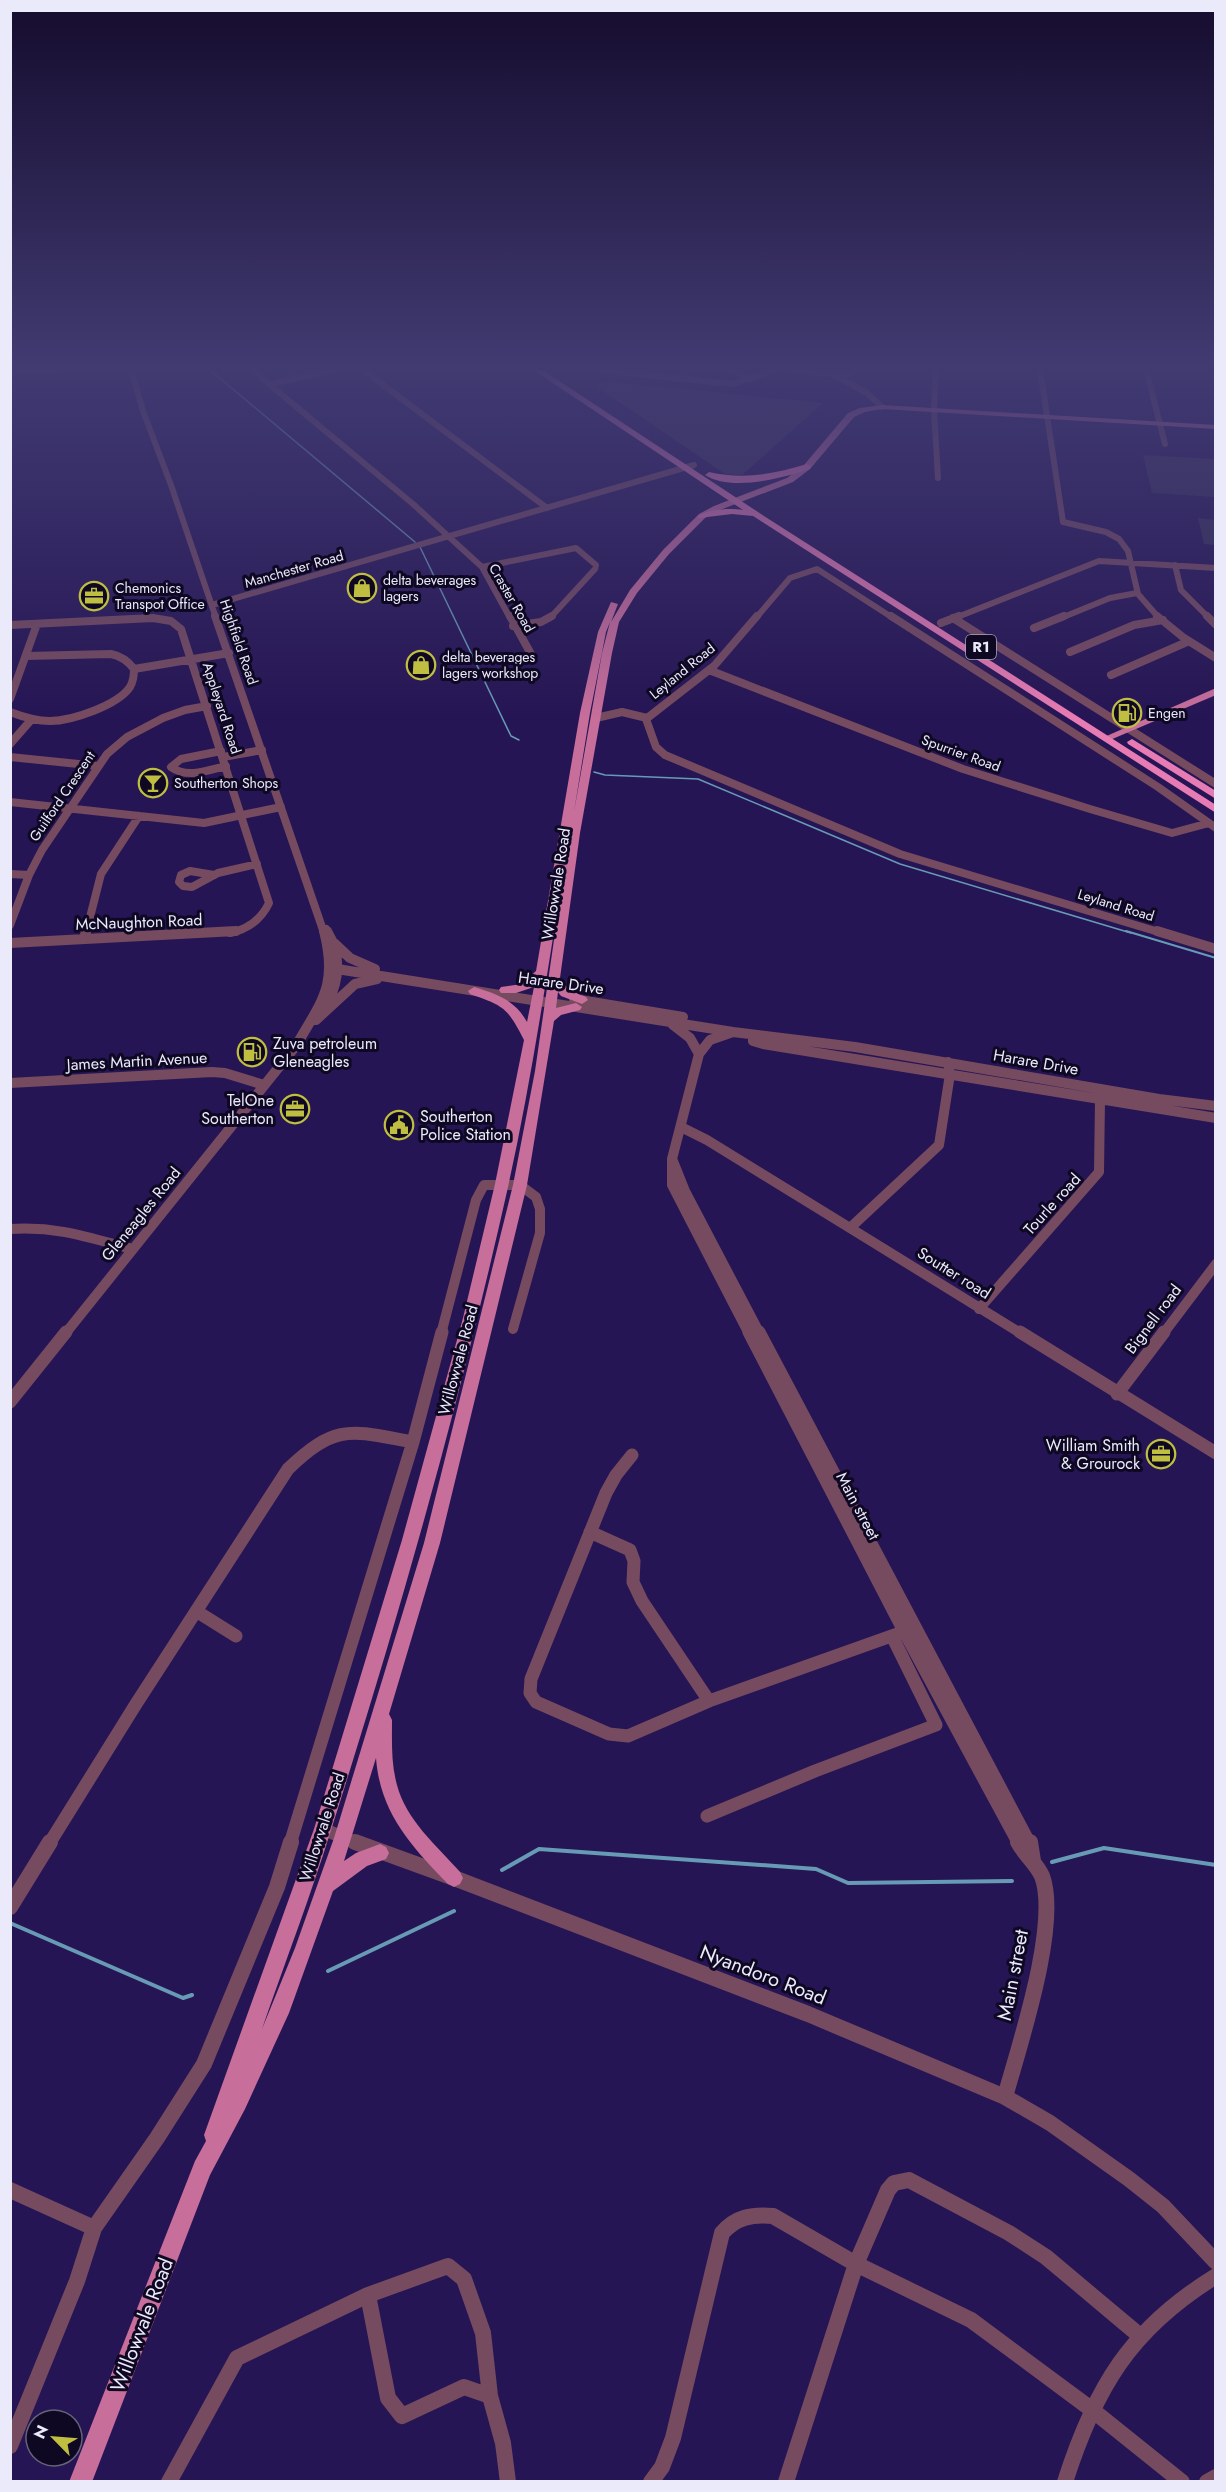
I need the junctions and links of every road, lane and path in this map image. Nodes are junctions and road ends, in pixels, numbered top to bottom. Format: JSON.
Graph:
{"nodes":[{"id":1,"x":169,"y":485,"type":"edge"},
{"id":2,"x":390,"y":485,"type":"edge"},
{"id":3,"x":517,"y":485,"type":"edge"},
{"id":4,"x":624,"y":485,"type":"edge"},
{"id":5,"x":712,"y":485,"type":"edge"},
{"id":6,"x":720,"y":485,"type":"edge"},
{"id":7,"x":779,"y":485,"type":"edge"},
{"id":8,"x":1057,"y":485,"type":"edge"},
{"id":9,"x":742,"y":499,"type":"junction"},
{"id":10,"x":547,"y":508,"type":"junction"},
{"id":11,"x":702,"y":516,"type":"junction"},
{"id":12,"x":758,"y":516,"type":"junction"},
{"id":13,"x":449,"y":536,"type":"junction"},
{"id":14,"x":666,"y":552,"type":"junction"},
{"id":15,"x":1131,"y":563,"type":"junction"},
{"id":16,"x":836,"y":565,"type":"junction"},
{"id":17,"x":1174,"y":565,"type":"junction"},
{"id":18,"x":482,"y":567,"type":"junction"},
{"id":19,"x":1215,"y":568,"type":"edge"},
{"id":20,"x":817,"y":569,"type":"junction"},
{"id":21,"x":1137,"y":593,"type":"junction"},
{"id":22,"x":212,"y":605,"type":"junction"},
{"id":23,"x":953,"y":618,"type":"junction"},
{"id":24,"x":1163,"y":620,"type":"junction"},
{"id":25,"x":941,"y":623,"type":"junction"},
{"id":26,"x":37,"y":624,"type":"junction"},
{"id":27,"x":10,"y":625,"type":"edge"},
{"id":28,"x":1215,"y":625,"type":"edge"},
{"id":29,"x":513,"y":626,"type":"junction"},
{"id":30,"x":1034,"y":628,"type":"dead end"},
{"id":31,"x":1187,"y":642,"type":"junction"},
{"id":32,"x":1070,"y":652,"type":"dead end"},
{"id":33,"x":229,"y":653,"type":"junction"},
{"id":34,"x":531,"y":654,"type":"dead end"},
{"id":35,"x":1213,"y":654,"type":"edge"},
{"id":36,"x":26,"y":656,"type":"junction"},
{"id":37,"x":192,"y":659,"type":"junction"},
{"id":38,"x":134,"y":669,"type":"junction"},
{"id":39,"x":709,"y":670,"type":"junction"},
{"id":40,"x":1111,"y":675,"type":"dead end"},
{"id":41,"x":1215,"y":691,"type":"edge"},
{"id":42,"x":10,"y":699,"type":"edge"},
{"id":43,"x":207,"y":706,"type":"junction"},
{"id":44,"x":598,"y":706,"type":"junction"},
{"id":45,"x":615,"y":711,"type":"junction"},
{"id":46,"x":10,"y":712,"type":"edge"},
{"id":47,"x":596,"y":718,"type":"junction"},
{"id":48,"x":647,"y":718,"type":"junction"},
{"id":49,"x":31,"y":720,"type":"junction"},
{"id":50,"x":1117,"y":733,"type":"junction"},
{"id":51,"x":10,"y":744,"type":"edge"},
{"id":52,"x":1092,"y":744,"type":"junction"},
{"id":53,"x":262,"y":750,"type":"junction"},
{"id":54,"x":222,"y":754,"type":"junction"},
{"id":55,"x":1161,"y":755,"type":"junction"},
{"id":56,"x":10,"y":757,"type":"edge"},
{"id":57,"x":99,"y":766,"type":"junction"},
{"id":58,"x":226,"y":766,"type":"junction"},
{"id":59,"x":1215,"y":784,"type":"edge"},
{"id":60,"x":1215,"y":796,"type":"edge"},
{"id":61,"x":10,"y":802,"type":"edge"},
{"id":62,"x":280,"y":807,"type":"junction"},
{"id":63,"x":69,"y":808,"type":"junction"},
{"id":64,"x":1215,"y":810,"type":"edge"},
{"id":65,"x":139,"y":816,"type":"junction"},
{"id":66,"x":242,"y":817,"type":"junction"},
{"id":67,"x":1212,"y":825,"type":"edge"},
{"id":68,"x":257,"y":864,"type":"junction"},
{"id":69,"x":10,"y":874,"type":"edge"},
{"id":70,"x":29,"y":875,"type":"junction"},
{"id":71,"x":214,"y":875,"type":"dead end"},
{"id":72,"x":263,"y":914,"type":"joint"},
{"id":73,"x":322,"y":924,"type":"junction"},
{"id":74,"x":10,"y":925,"type":"edge"},
{"id":75,"x":84,"y":939,"type":"junction"},
{"id":76,"x":10,"y":943,"type":"edge"},
{"id":77,"x":334,"y":943,"type":"junction"},
{"id":78,"x":1215,"y":949,"type":"edge"},
{"id":79,"x":335,"y":966,"type":"junction"},
{"id":80,"x":375,"y":969,"type":"junction"},
{"id":81,"x":542,"y":971,"type":"junction"},
{"id":82,"x":390,"y":977,"type":"junction"},
{"id":83,"x":554,"y":978,"type":"junction"},
{"id":84,"x":505,"y":990,"type":"junction"},
{"id":85,"x":474,"y":991,"type":"junction"},
{"id":86,"x":544,"y":999,"type":"junction"},
{"id":87,"x":579,"y":1004,"type":"junction"},
{"id":88,"x":316,"y":1020,"type":"junction"},
{"id":89,"x":548,"y":1020,"type":"junction"},
{"id":90,"x":669,"y":1021,"type":"junction"},
{"id":91,"x":733,"y":1032,"type":"junction"},
{"id":92,"x":753,"y":1035,"type":"junction"},
{"id":93,"x":780,"y":1036,"type":"junction"},
{"id":94,"x":529,"y":1039,"type":"junction"},
{"id":95,"x":296,"y":1046,"type":"junction"},
{"id":96,"x":699,"y":1054,"type":"junction"},
{"id":97,"x":949,"y":1068,"type":"junction"},
{"id":98,"x":10,"y":1083,"type":"edge"},
{"id":99,"x":264,"y":1085,"type":"junction"},
{"id":100,"x":1100,"y":1100,"type":"junction"},
{"id":101,"x":1215,"y":1106,"type":"edge"},
{"id":102,"x":1215,"y":1118,"type":"edge"},
{"id":103,"x":681,"y":1127,"type":"junction"},
{"id":104,"x":502,"y":1184,"type":"junction"},
{"id":105,"x":520,"y":1185,"type":"junction"},
{"id":106,"x":850,"y":1228,"type":"junction"},
{"id":107,"x":12,"y":1231,"type":"edge"},
{"id":108,"x":132,"y":1249,"type":"junction"},
{"id":109,"x":1215,"y":1263,"type":"edge"},
{"id":110,"x":979,"y":1309,"type":"junction"},
{"id":111,"x":513,"y":1329,"type":"dead end"},
{"id":112,"x":1117,"y":1394,"type":"junction"},
{"id":113,"x":10,"y":1402,"type":"edge"},
{"id":114,"x":413,"y":1443,"type":"junction"},
{"id":115,"x":1215,"y":1453,"type":"edge"},
{"id":116,"x":633,"y":1455,"type":"dead end"},
{"id":117,"x":590,"y":1533,"type":"junction"},
{"id":118,"x":196,"y":1611,"type":"junction"},
{"id":119,"x":903,"y":1632,"type":"junction"},
{"id":120,"x":236,"y":1636,"type":"dead end"},
{"id":121,"x":709,"y":1701,"type":"junction"},
{"id":122,"x":383,"y":1709,"type":"junction"},
{"id":123,"x":707,"y":1816,"type":"dead end"},
{"id":124,"x":322,"y":1829,"type":"junction"},
{"id":125,"x":343,"y":1838,"type":"junction"},
{"id":126,"x":380,"y":1853,"type":"junction"},
{"id":127,"x":454,"y":1878,"type":"junction"},
{"id":128,"x":326,"y":1886,"type":"junction"},
{"id":129,"x":10,"y":1907,"type":"edge"},
{"id":130,"x":1005,"y":2097,"type":"junction"},
{"id":131,"x":203,"y":2168,"type":"junction"},
{"id":132,"x":10,"y":2190,"type":"edge"},
{"id":133,"x":93,"y":2228,"type":"junction"},
{"id":134,"x":1215,"y":2262,"type":"edge"},
{"id":135,"x":856,"y":2264,"type":"junction"},
{"id":136,"x":1215,"y":2276,"type":"edge"},
{"id":137,"x":368,"y":2295,"type":"junction"},
{"id":138,"x":1139,"y":2335,"type":"junction"},
{"id":139,"x":490,"y":2396,"type":"junction"},
{"id":140,"x":1091,"y":2409,"type":"junction"},
{"id":141,"x":10,"y":2446,"type":"edge"},
{"id":142,"x":1215,"y":2477,"type":"edge"},
{"id":143,"x":80,"y":2481,"type":"edge"},
{"id":144,"x":169,"y":2481,"type":"edge"},
{"id":145,"x":508,"y":2481,"type":"edge"},
{"id":146,"x":651,"y":2481,"type":"edge"},
{"id":147,"x":786,"y":2481,"type":"edge"},
{"id":148,"x":1065,"y":2481,"type":"edge"},
{"id":149,"x":1182,"y":2481,"type":"edge"},
{"id":150,"x":1207,"y":2481,"type":"edge"}],
"edges":[{"from":1,"to":22,"type":"street","name":"Highfield Road"},
{"from":2,"to":13,"type":"street","name":"Craster Road"},
{"from":3,"to":10,"type":"street"},
{"from":4,"to":10,"type":"street","name":"Manchester Road"},
{"from":5,"to":11,"type":"highway"},
{"from":6,"to":9,"type":"highway"},
{"from":7,"to":9,"type":"main road","name":"Willowvale Road"},
{"from":8,"to":15,"type":"street"},
{"from":9,"to":11,"type":"main road","name":"Willowvale Road"},
{"from":9,"to":12,"type":"highway","number":"R1"},
{"from":9,"to":25,"type":"highway","number":"R1"},
{"from":10,"to":13,"type":"street","name":"Manchester Road"},
{"from":11,"to":12,"type":"highway"},
{"from":11,"to":14,"type":"main road","name":"Willowvale Road"},
{"from":12,"to":16,"type":"highway","number":"R1"},
{"from":13,"to":18,"type":"street","name":"Craster Road"},
{"from":13,"to":22,"type":"street","name":"Manchester Road"},
{"from":14,"to":44,"type":"main road","name":"Willowvale Road"},
{"from":14,"to":81,"type":"main road","name":"Willowvale Road"},
{"from":15,"to":17,"type":"street"},
{"from":15,"to":21,"type":"street"},
{"from":15,"to":23,"type":"street"},
{"from":16,"to":20,"type":"street","name":"Leyland Road"},
{"from":16,"to":50,"type":"highway","number":"R1"},
{"from":17,"to":19,"type":"street"},
{"from":17,"to":28,"type":"street"},
{"from":18,"to":29,"type":"street","name":"Craster Road"},
{"from":18,"to":29,"type":"street"},
{"from":20,"to":39,"type":"street","name":"Leyland Road"},
{"from":20,"to":52,"type":"street"},
{"from":21,"to":24,"type":"street"},
{"from":21,"to":30,"type":"street"},
{"from":22,"to":33,"type":"street","name":"Highfield Road"},
{"from":23,"to":25,"type":"street"},
{"from":23,"to":50,"type":"street"},
{"from":24,"to":31,"type":"street"},
{"from":24,"to":32,"type":"street"},
{"from":25,"to":50,"type":"highway","number":"R1"},
{"from":26,"to":27,"type":"street"},
{"from":26,"to":36,"type":"street"},
{"from":26,"to":37,"type":"street","name":"Appleyard Road"},
{"from":29,"to":34,"type":"street","name":"Craster Road"},
{"from":31,"to":35,"type":"street"},
{"from":31,"to":40,"type":"street"},
{"from":33,"to":37,"type":"street"},
{"from":33,"to":53,"type":"street","name":"Highfield Road"},
{"from":36,"to":38,"type":"street"},
{"from":36,"to":42,"type":"street"},
{"from":37,"to":38,"type":"street"},
{"from":37,"to":43,"type":"street","name":"Appleyard Road"},
{"from":38,"to":49,"type":"street"},
{"from":39,"to":48,"type":"street","name":"Leyland Road"},
{"from":39,"to":67,"type":"street","name":"Spurrier Road"},
{"from":41,"to":50,"type":"main road"},
{"from":43,"to":54,"type":"street","name":"Appleyard Road"},
{"from":43,"to":57,"type":"street","name":"Guilford Crescent"},
{"from":44,"to":45,"type":"street"},
{"from":44,"to":47,"type":"main road","name":"Willowvale Road"},
{"from":45,"to":47,"type":"street"},
{"from":45,"to":48,"type":"street"},
{"from":46,"to":49,"type":"street"},
{"from":47,"to":83,"type":"main road","name":"Willowvale Road"},
{"from":48,"to":78,"type":"street","name":"Leyland Road"},
{"from":49,"to":51,"type":"street"},
{"from":50,"to":52,"type":"street"},
{"from":50,"to":55,"type":"highway","number":"R1"},
{"from":50,"to":64,"type":"highway","number":"R1"},
{"from":52,"to":67,"type":"street"},
{"from":53,"to":54,"type":"street"},
{"from":53,"to":62,"type":"street","name":"Highfield Road"},
{"from":54,"to":58,"type":"street","name":"Appleyard Road"},
{"from":54,"to":58,"type":"street"},
{"from":55,"to":59,"type":"street"},
{"from":55,"to":60,"type":"highway","number":"R1"},
{"from":56,"to":57,"type":"street"},
{"from":57,"to":63,"type":"street","name":"Guilford Crescent"},
{"from":58,"to":66,"type":"street","name":"Appleyard Road"},
{"from":61,"to":63,"type":"street"},
{"from":62,"to":66,"type":"street"},
{"from":62,"to":73,"type":"street","name":"Highfield Road"},
{"from":63,"to":65,"type":"street"},
{"from":63,"to":70,"type":"street","name":"Guilford Crescent"},
{"from":65,"to":66,"type":"street"},
{"from":65,"to":75,"type":"street"},
{"from":66,"to":68,"type":"street","name":"Appleyard Road"},
{"from":68,"to":71,"type":"street"},
{"from":68,"to":72,"type":"street","name":"Appleyard Road"},
{"from":69,"to":70,"type":"street"},
{"from":70,"to":74,"type":"street","name":"Guilford Crescent"},
{"from":72,"to":75,"type":"street","name":"McNaughton Road"},
{"from":73,"to":77,"type":"street","name":"Highfield Road"},
{"from":73,"to":79,"type":"street","name":"Highfield Road"},
{"from":75,"to":76,"type":"street","name":"McNaughton Road"},
{"from":77,"to":79,"type":"street","name":"Highfield Road"},
{"from":77,"to":80,"type":"street"},
{"from":79,"to":80,"type":"street","name":"Harare Drive"},
{"from":79,"to":82,"type":"street","name":"Harare Drive"},
{"from":79,"to":88,"type":"street","name":"Gleneagles Road"},
{"from":79,"to":95,"type":"street","name":"Gleneagles Road"},
{"from":80,"to":84,"type":"street","name":"Harare Drive"},
{"from":81,"to":84,"type":"main road"},
{"from":81,"to":86,"type":"main road","name":"Willowvale Road"},
{"from":82,"to":85,"type":"street","name":"Harare Drive"},
{"from":82,"to":88,"type":"street"},
{"from":83,"to":86,"type":"main road","name":"Willowvale Road"},
{"from":83,"to":87,"type":"main road"},
{"from":84,"to":86,"type":"street","name":"Harare Drive"},
{"from":85,"to":86,"type":"street","name":"Harare Drive"},
{"from":85,"to":94,"type":"main road"},
{"from":86,"to":87,"type":"street","name":"Harare Drive"},
{"from":86,"to":89,"type":"main road","name":"Willowvale Road"},
{"from":86,"to":94,"type":"main road","name":"Willowvale Road"},
{"from":87,"to":89,"type":"main road"},
{"from":87,"to":90,"type":"street","name":"Harare Drive"},
{"from":87,"to":93,"type":"street","name":"Harare Drive"},
{"from":88,"to":95,"type":"street","name":"Gleneagles Road"},
{"from":89,"to":105,"type":"main road","name":"Willowvale Road"},
{"from":90,"to":91,"type":"street","name":"Harare Drive"},
{"from":90,"to":96,"type":"street"},
{"from":91,"to":92,"type":"street","name":"Harare Drive"},
{"from":91,"to":96,"type":"street"},
{"from":92,"to":93,"type":"street","name":"Harare Drive"},
{"from":92,"to":97,"type":"street"},
{"from":93,"to":97,"type":"street","name":"Harare Drive"},
{"from":94,"to":104,"type":"main road","name":"Willowvale Road"},
{"from":95,"to":99,"type":"street","name":"Gleneagles Road"},
{"from":96,"to":103,"type":"street","name":"Main street"},
{"from":97,"to":100,"type":"street"},
{"from":97,"to":101,"type":"street","name":"Harare Drive"},
{"from":97,"to":106,"type":"street"},
{"from":98,"to":99,"type":"street","name":"James Martin Avenue"},
{"from":99,"to":108,"type":"street","name":"Gleneagles Road"},
{"from":100,"to":102,"type":"street"},
{"from":100,"to":110,"type":"street","name":"Tourle road"},
{"from":103,"to":106,"type":"street","name":"Soutter road"},
{"from":103,"to":119,"type":"street","name":"Main street"},
{"from":104,"to":105,"type":"street"},
{"from":104,"to":114,"type":"street"},
{"from":104,"to":124,"type":"main road","name":"Willowvale Road"},
{"from":105,"to":111,"type":"street"},
{"from":105,"to":122,"type":"main road","name":"Willowvale Road"},
{"from":106,"to":110,"type":"street","name":"Soutter road"},
{"from":107,"to":108,"type":"street"},
{"from":108,"to":113,"type":"street","name":"Gleneagles Road"},
{"from":109,"to":112,"type":"street","name":"Bignell road"},
{"from":110,"to":112,"type":"street","name":"Soutter road"},
{"from":112,"to":115,"type":"street","name":"Soutter road"},
{"from":114,"to":118,"type":"street"},
{"from":114,"to":133,"type":"street"},
{"from":116,"to":117,"type":"street"},
{"from":117,"to":121,"type":"street"},
{"from":117,"to":121,"type":"street"},
{"from":118,"to":120,"type":"street"},
{"from":118,"to":129,"type":"street"},
{"from":119,"to":121,"type":"street"},
{"from":119,"to":123,"type":"street"},
{"from":119,"to":130,"type":"street","name":"Main street"},
{"from":122,"to":125,"type":"main road","name":"Willowvale Road"},
{"from":122,"to":127,"type":"main road"},
{"from":124,"to":125,"type":"street","name":"Nyandoro Road"},
{"from":124,"to":131,"type":"main road","name":"Willowvale Road"},
{"from":125,"to":126,"type":"street","name":"Nyandoro Road"},
{"from":125,"to":128,"type":"main road","name":"Willowvale Road"},
{"from":126,"to":127,"type":"street","name":"Nyandoro Road"},
{"from":126,"to":128,"type":"main road"},
{"from":127,"to":130,"type":"street","name":"Nyandoro Road"},
{"from":128,"to":131,"type":"main road","name":"Willowvale Road"},
{"from":130,"to":134,"type":"street","name":"Nyandoro Road"},
{"from":131,"to":143,"type":"main road","name":"Willowvale Road"},
{"from":132,"to":133,"type":"street"},
{"from":133,"to":141,"type":"street"},
{"from":135,"to":138,"type":"street"},
{"from":135,"to":140,"type":"street"},
{"from":135,"to":146,"type":"street"},
{"from":135,"to":147,"type":"street"},
{"from":136,"to":138,"type":"street"},
{"from":137,"to":139,"type":"street"},
{"from":137,"to":139,"type":"street"},
{"from":137,"to":144,"type":"street"},
{"from":138,"to":140,"type":"street"},
{"from":139,"to":145,"type":"street"},
{"from":140,"to":148,"type":"street"},
{"from":140,"to":149,"type":"street"},
{"from":142,"to":150,"type":"street"}]}
